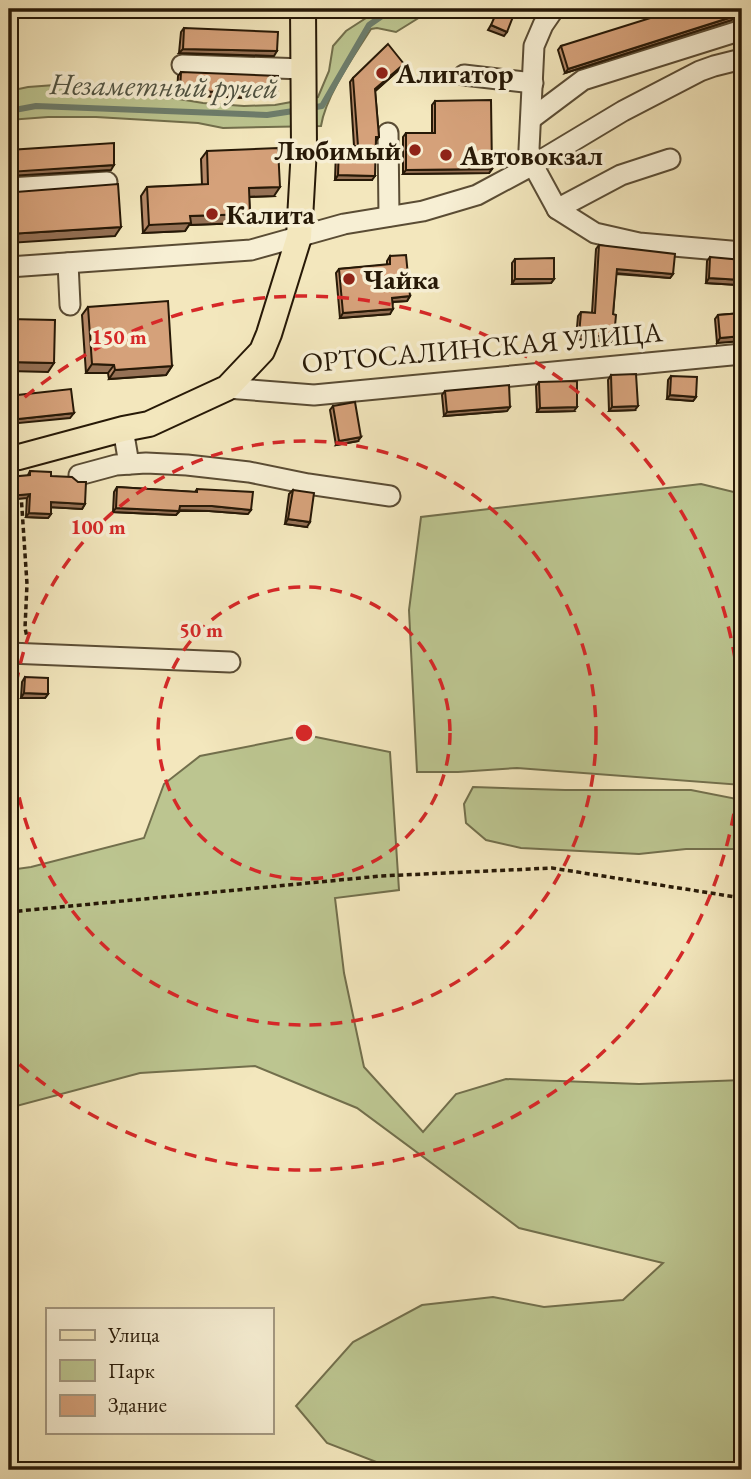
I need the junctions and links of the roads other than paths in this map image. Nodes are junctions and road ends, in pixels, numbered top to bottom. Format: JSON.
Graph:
{"nodes":[{"id":1,"x":303,"y":9,"type":"edge"},
{"id":2,"x":554,"y":9,"type":"edge"},
{"id":3,"x":742,"y":30,"type":"edge"},
{"id":4,"x":742,"y":59,"type":"edge"},
{"id":5,"x":182,"y":65,"type":"dead end"},
{"id":6,"x":304,"y":69,"type":"junction"},
{"id":7,"x":464,"y":75,"type":"dead end"},
{"id":8,"x":533,"y":83,"type":"junction"},
{"id":9,"x":531,"y":119,"type":"junction"},
{"id":10,"x":388,"y":133,"type":"dead end"},
{"id":11,"x":670,"y":159,"type":"dead end"},
{"id":12,"x":533,"y":164,"type":"junction"},
{"id":13,"x":107,"y":182,"type":"edge"},
{"id":14,"x":9,"y":188,"type":"edge"},
{"id":15,"x":557,"y":209,"type":"junction"},
{"id":16,"x":389,"y":216,"type":"junction"},
{"id":17,"x":299,"y":237,"type":"junction"},
{"id":18,"x":742,"y":252,"type":"edge"},
{"id":19,"x":68,"y":263,"type":"junction"},
{"id":20,"x":9,"y":267,"type":"edge"},
{"id":21,"x":69,"y":305,"type":"dead end"},
{"id":22,"x":742,"y":354,"type":"edge"},
{"id":23,"x":228,"y":388,"type":"junction"},
{"id":24,"x":123,"y":429,"type":"junction"},
{"id":25,"x":14,"y":458,"type":"edge"},
{"id":26,"x":129,"y":464,"type":"junction"},
{"id":27,"x":79,"y":475,"type":"dead end"},
{"id":28,"x":390,"y":496,"type":"dead end"},
{"id":29,"x":9,"y":653,"type":"edge"},
{"id":30,"x":230,"y":662,"type":"dead end"}],
"edges":[{"from":1,"to":6,"type":"main road","name":"ОРТОСАЛИНСКАЯ УЛИЦА"},
{"from":2,"to":8,"type":"street"},
{"from":3,"to":9,"type":"street"},
{"from":4,"to":12,"type":"street"},
{"from":5,"to":6,"type":"street"},
{"from":6,"to":17,"type":"main road","name":"ОРТОСАЛИНСКАЯ УЛИЦА"},
{"from":7,"to":8,"type":"street"},
{"from":8,"to":9,"type":"street"},
{"from":9,"to":12,"type":"street"},
{"from":10,"to":16,"type":"street"},
{"from":11,"to":15,"type":"street"},
{"from":12,"to":15,"type":"street"},
{"from":12,"to":16,"type":"street"},
{"from":13,"to":14,"type":"street"},
{"from":15,"to":18,"type":"street"},
{"from":16,"to":17,"type":"street"},
{"from":17,"to":19,"type":"street"},
{"from":17,"to":23,"type":"main road","name":"ОРТОСАЛИНСКАЯ УЛИЦА"},
{"from":19,"to":20,"type":"street"},
{"from":19,"to":21,"type":"street"},
{"from":22,"to":23,"type":"street","name":"ОРТОСАЛИНСКАЯ УЛИЦА"},
{"from":23,"to":24,"type":"main road","name":"ОРТОСАЛИНСКАЯ УЛИЦА"},
{"from":24,"to":25,"type":"main road","name":"ОРТОСАЛИНСКАЯ УЛИЦА"},
{"from":24,"to":26,"type":"street"},
{"from":26,"to":27,"type":"street"},
{"from":26,"to":28,"type":"street"},
{"from":29,"to":30,"type":"street"}]}
